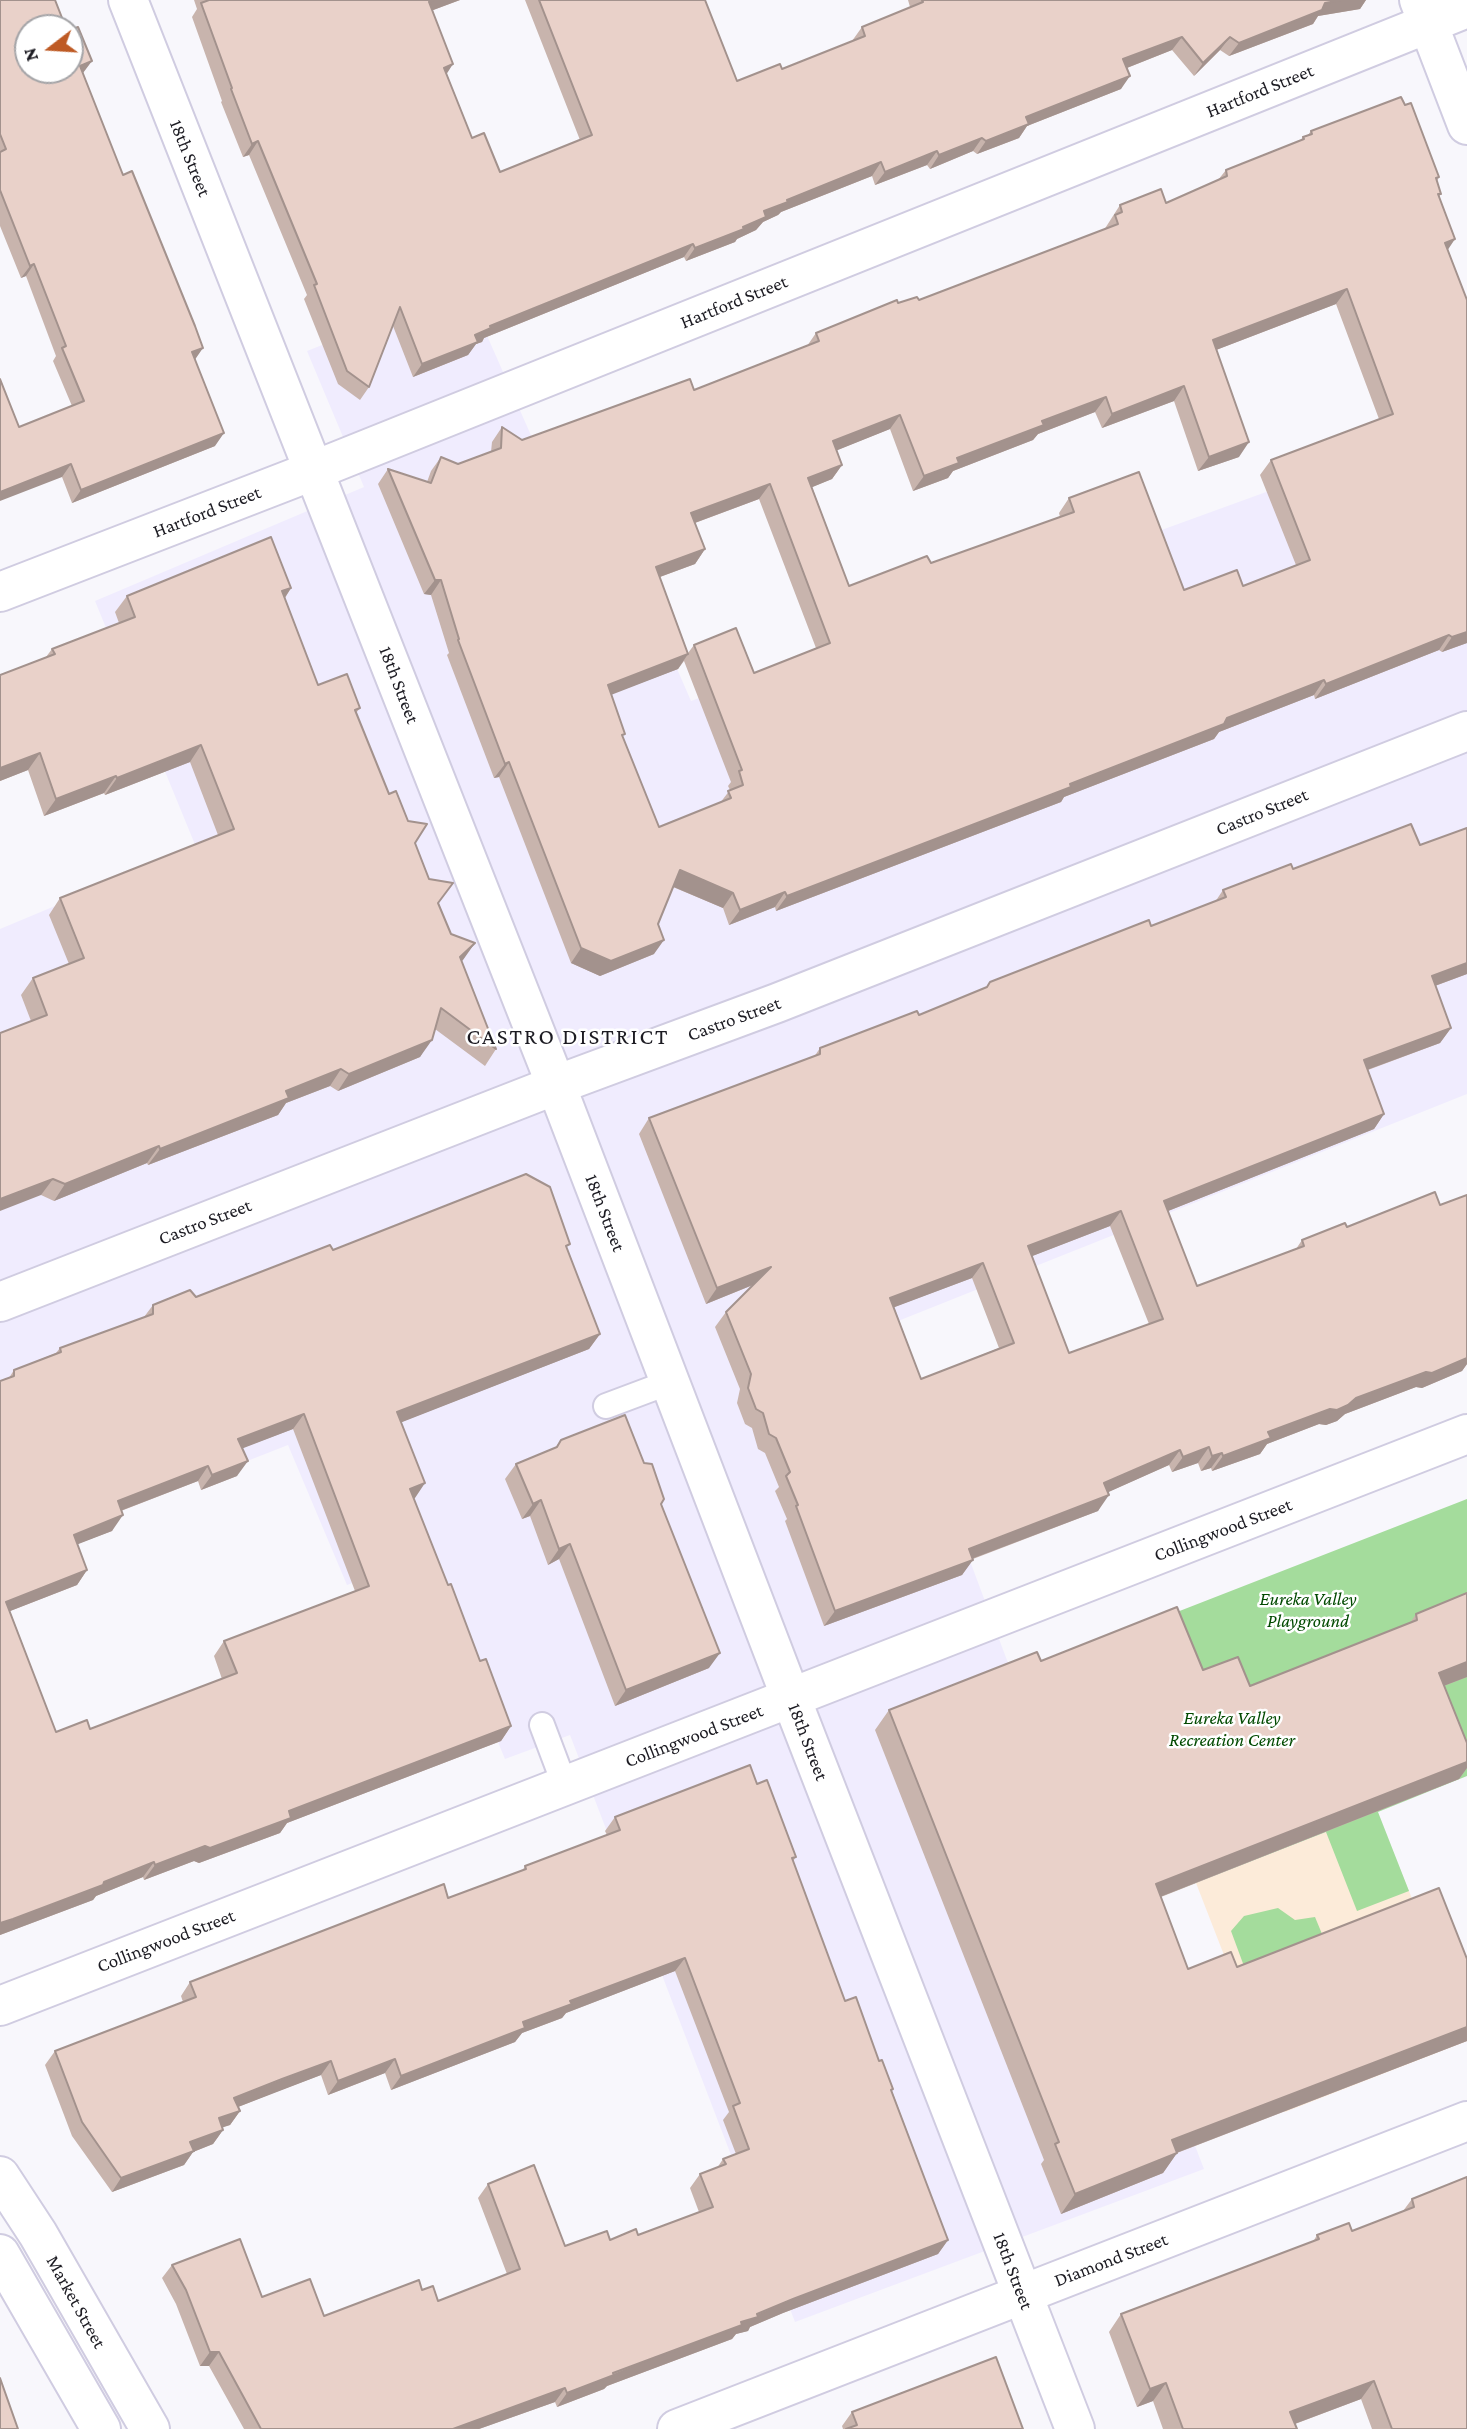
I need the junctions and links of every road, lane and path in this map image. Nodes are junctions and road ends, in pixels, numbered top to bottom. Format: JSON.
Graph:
{"nodes":[{"id":1,"x":128,"y":0,"type":"edge"},
{"id":2,"x":1467,"y":8,"type":"edge"},
{"id":3,"x":1424,"y":12,"type":"edge"},
{"id":4,"x":1467,"y":125,"type":"edge"},
{"id":5,"x":315,"y":470,"type":"junction"},
{"id":6,"x":0,"y":592,"type":"edge"},
{"id":7,"x":1467,"y":731,"type":"edge"},
{"id":8,"x":556,"y":1085,"type":"junction"},
{"id":9,"x":0,"y":1302,"type":"edge"},
{"id":10,"x":670,"y":1382,"type":"junction"},
{"id":11,"x":606,"y":1406,"type":"dead end"},
{"id":12,"x":1467,"y":1434,"type":"edge"},
{"id":13,"x":791,"y":1698,"type":"junction"},
{"id":14,"x":542,"y":1725,"type":"dead end"},
{"id":15,"x":565,"y":1786,"type":"junction"},
{"id":16,"x":0,"y":2006,"type":"edge"},
{"id":17,"x":1467,"y":2121,"type":"edge"},
{"id":18,"x":0,"y":2176,"type":"edge"},
{"id":19,"x":0,"y":2254,"type":"edge"},
{"id":20,"x":1022,"y":2294,"type":"junction"},
{"id":21,"x":101,"y":2429,"type":"edge"},
{"id":22,"x":150,"y":2429,"type":"edge"},
{"id":23,"x":677,"y":2429,"type":"edge"},
{"id":24,"x":1075,"y":2429,"type":"edge"}],
"edges":[{"from":1,"to":5,"type":"street","name":"18th Street"},
{"from":2,"to":3,"type":"street","name":"Hartford Street"},
{"from":3,"to":4,"type":"street"},
{"from":3,"to":5,"type":"street","name":"Hartford Street"},
{"from":5,"to":6,"type":"street","name":"Hartford Street"},
{"from":5,"to":8,"type":"street","name":"18th Street"},
{"from":7,"to":8,"type":"street","name":"Castro Street"},
{"from":8,"to":9,"type":"street","name":"Castro Street"},
{"from":8,"to":10,"type":"street","name":"18th Street"},
{"from":10,"to":11,"type":"lane"},
{"from":10,"to":13,"type":"street","name":"18th Street"},
{"from":12,"to":13,"type":"street","name":"Collingwood Street"},
{"from":13,"to":15,"type":"street","name":"Collingwood Street"},
{"from":13,"to":20,"type":"street","name":"18th Street"},
{"from":14,"to":15,"type":"lane"},
{"from":15,"to":16,"type":"street","name":"Collingwood Street"},
{"from":17,"to":20,"type":"street","name":"Diamond Street"},
{"from":18,"to":22,"type":"street","name":"Market Street"},
{"from":19,"to":21,"type":"street"},
{"from":20,"to":23,"type":"street","name":"Diamond Street"},
{"from":20,"to":24,"type":"street","name":"18th Street"}]}
